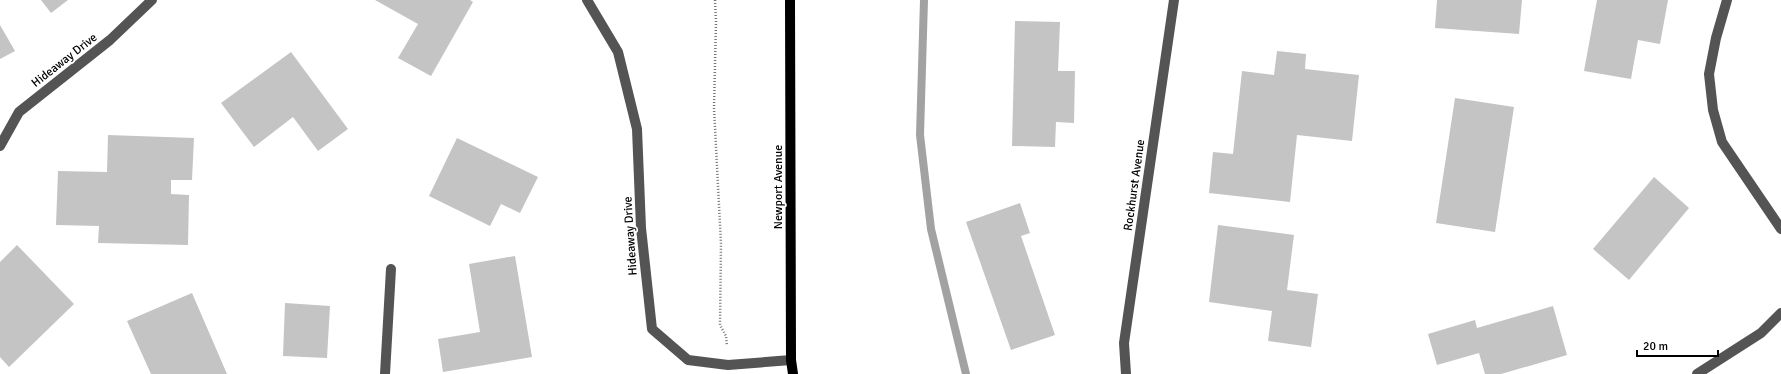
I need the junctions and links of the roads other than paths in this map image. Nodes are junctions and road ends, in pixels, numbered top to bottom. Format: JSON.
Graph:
{"nodes":[{"id":1,"x":152,"y":0,"type":"edge"},
{"id":2,"x":587,"y":0,"type":"edge"},
{"id":3,"x":790,"y":0,"type":"edge"},
{"id":4,"x":1174,"y":0,"type":"edge"},
{"id":5,"x":1727,"y":0,"type":"edge"},
{"id":6,"x":0,"y":146,"type":"edge"},
{"id":7,"x":1781,"y":229,"type":"edge"},
{"id":8,"x":391,"y":269,"type":"dead end"},
{"id":9,"x":1781,"y":313,"type":"edge"},
{"id":10,"x":791,"y":360,"type":"junction"},
{"id":11,"x":385,"y":374,"type":"edge"},
{"id":12,"x":793,"y":374,"type":"edge"},
{"id":13,"x":1126,"y":374,"type":"edge"},
{"id":14,"x":1697,"y":374,"type":"edge"}],
"edges":[{"from":1,"to":6,"type":"street","name":"Hideaway Drive"},
{"from":2,"to":10,"type":"street","name":"Hideaway Drive"},
{"from":3,"to":10,"type":"main road","name":"Newport Avenue"},
{"from":4,"to":13,"type":"street","name":"Rockhurst Avenue"},
{"from":5,"to":7,"type":"street"},
{"from":8,"to":11,"type":"street"},
{"from":9,"to":14,"type":"street"},
{"from":10,"to":12,"type":"main road","name":"Newport Avenue"}]}
